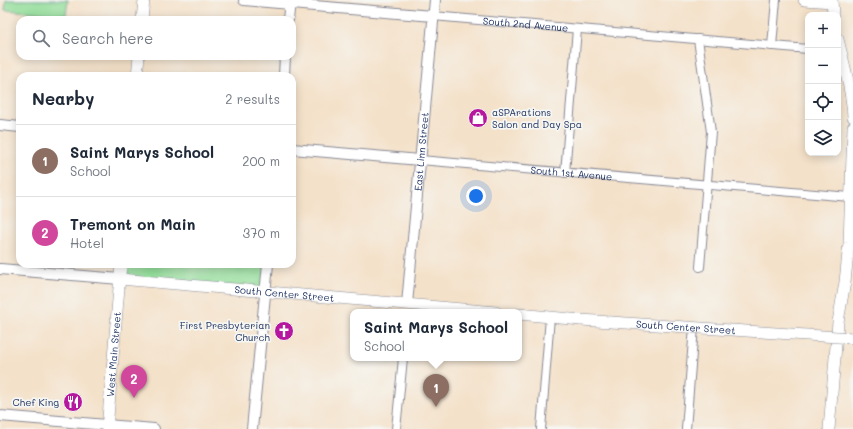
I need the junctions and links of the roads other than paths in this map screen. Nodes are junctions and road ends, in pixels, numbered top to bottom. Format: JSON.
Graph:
{"nodes":[{"id":1,"x":144,"y":0,"type":"edge"},
{"id":2,"x":244,"y":0,"type":"edge"},
{"id":3,"x":435,"y":0,"type":"edge"},
{"id":4,"x":776,"y":0,"type":"edge"},
{"id":5,"x":804,"y":0,"type":"edge"},
{"id":6,"x":832,"y":1,"type":"edge"},
{"id":7,"x":290,"y":2,"type":"edge"},
{"id":8,"x":834,"y":12,"type":"edge"},
{"id":9,"x":142,"y":16,"type":"edge"},
{"id":10,"x":288,"y":16,"type":"edge"},
{"id":11,"x":433,"y":16,"type":"junction"},
{"id":12,"x":578,"y":29,"type":"junction"},
{"id":13,"x":698,"y":39,"type":"junction"},
{"id":14,"x":772,"y":46,"type":"junction"},
{"id":15,"x":805,"y":49,"type":"edge"},
{"id":16,"x":841,"y":56,"type":"edge"},
{"id":17,"x":139,"y":60,"type":"edge"},
{"id":18,"x":285,"y":60,"type":"edge"},
{"id":19,"x":137,"y":72,"type":"edge"},
{"id":20,"x":284,"y":72,"type":"edge"},
{"id":21,"x":853,"y":117,"type":"edge"},
{"id":22,"x":0,"y":125,"type":"edge"},
{"id":23,"x":853,"y":126,"type":"edge"},
{"id":24,"x":16,"y":127,"type":"edge"},
{"id":25,"x":296,"y":149,"type":"edge"},
{"id":26,"x":420,"y":160,"type":"junction"},
{"id":27,"x":565,"y":173,"type":"junction"},
{"id":28,"x":707,"y":185,"type":"junction"},
{"id":29,"x":850,"y":197,"type":"junction"},
{"id":30,"x":700,"y":267,"type":"dead end"},
{"id":31,"x":121,"y":268,"type":"edge"},
{"id":32,"x":268,"y":268,"type":"edge"},
{"id":33,"x":0,"y":269,"type":"edge"},
{"id":34,"x":120,"y":279,"type":"junction"},
{"id":35,"x":266,"y":292,"type":"junction"},
{"id":36,"x":407,"y":308,"type":"edge"},
{"id":37,"x":429,"y":309,"type":"edge"},
{"id":38,"x":522,"y":314,"type":"edge"},
{"id":39,"x":550,"y":317,"type":"junction"},
{"id":40,"x":694,"y":328,"type":"dead end"},
{"id":41,"x":853,"y":338,"type":"edge"},
{"id":42,"x":403,"y":361,"type":"edge"},
{"id":43,"x":0,"y":416,"type":"edge"},
{"id":44,"x":107,"y":427,"type":"edge"},
{"id":45,"x":154,"y":429,"type":"edge"},
{"id":46,"x":252,"y":429,"type":"edge"},
{"id":47,"x":396,"y":429,"type":"edge"},
{"id":48,"x":541,"y":429,"type":"edge"},
{"id":49,"x":686,"y":429,"type":"edge"},
{"id":50,"x":829,"y":429,"type":"edge"}],
"edges":[{"from":1,"to":9,"type":"main road"},
{"from":2,"to":7,"type":"street","name":"South 2nd Avenue"},
{"from":3,"to":11,"type":"street","name":"East Linn Street"},
{"from":4,"to":14,"type":"street"},
{"from":5,"to":6,"type":"main road"},
{"from":6,"to":8,"type":"main road"},
{"from":7,"to":10,"type":"street"},
{"from":7,"to":11,"type":"street","name":"South 2nd Avenue"},
{"from":11,"to":12,"type":"street","name":"South 2nd Avenue"},
{"from":11,"to":26,"type":"street","name":"East Linn Street"},
{"from":12,"to":13,"type":"street","name":"South 2nd Avenue"},
{"from":12,"to":27,"type":"street"},
{"from":13,"to":14,"type":"street","name":"South 2nd Avenue"},
{"from":13,"to":28,"type":"street"},
{"from":14,"to":15,"type":"street","name":"South 2nd Avenue"},
{"from":16,"to":21,"type":"main road"},
{"from":17,"to":19,"type":"main road"},
{"from":18,"to":20,"type":"street"},
{"from":22,"to":24,"type":"street"},
{"from":23,"to":29,"type":"main road"},
{"from":25,"to":26,"type":"street","name":"South 1st Avenue"},
{"from":26,"to":27,"type":"street","name":"South 1st Avenue"},
{"from":26,"to":36,"type":"street","name":"East Linn Street"},
{"from":27,"to":28,"type":"street","name":"South 1st Avenue"},
{"from":28,"to":29,"type":"street","name":"South 1st Avenue"},
{"from":28,"to":30,"type":"street"},
{"from":29,"to":50,"type":"main road"},
{"from":31,"to":34,"type":"main road","name":"West Main Street"},
{"from":32,"to":35,"type":"street"},
{"from":33,"to":34,"type":"street"},
{"from":34,"to":35,"type":"main road","name":"South Center Street"},
{"from":34,"to":44,"type":"main road","name":"West Main Street"},
{"from":35,"to":36,"type":"main road","name":"South Center Street"},
{"from":35,"to":46,"type":"street"},
{"from":36,"to":37,"type":"main road","name":"South Center Street"},
{"from":38,"to":39,"type":"main road","name":"South Center Street"},
{"from":39,"to":41,"type":"main road","name":"South Center Street","bridge":true},
{"from":39,"to":48,"type":"street"},
{"from":40,"to":49,"type":"street"},
{"from":42,"to":47,"type":"street"},
{"from":43,"to":44,"type":"street"},
{"from":44,"to":45,"type":"street"}]}
